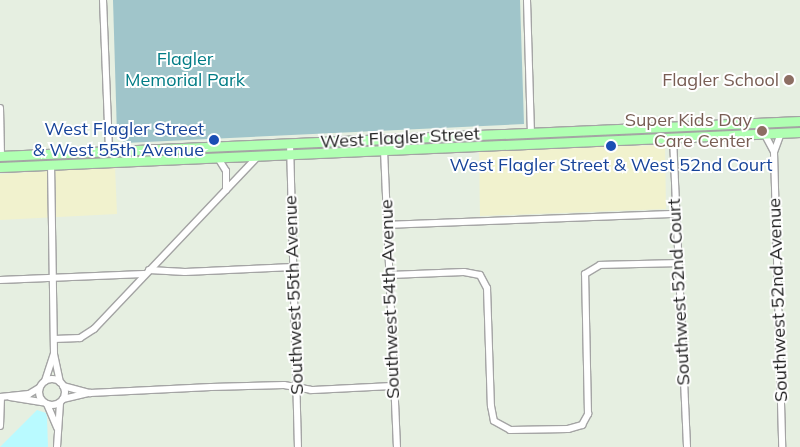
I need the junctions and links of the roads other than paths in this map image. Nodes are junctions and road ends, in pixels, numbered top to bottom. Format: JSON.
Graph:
{"nodes":[{"id":1,"x":103,"y":0,"type":"edge"},
{"id":2,"x":526,"y":0,"type":"edge"},
{"id":3,"x":0,"y":108,"type":"edge"},
{"id":4,"x":800,"y":120,"type":"edge"},
{"id":5,"x":704,"y":125,"type":"junction"},
{"id":6,"x":531,"y":132,"type":"junction"},
{"id":7,"x":552,"y":132,"type":"junction"},
{"id":8,"x":800,"y":132,"type":"edge"},
{"id":9,"x":764,"y":133,"type":"junction"},
{"id":10,"x":781,"y":133,"type":"junction"},
{"id":11,"x":433,"y":138,"type":"junction"},
{"id":12,"x":673,"y":138,"type":"junction"},
{"id":13,"x":290,"y":143,"type":"junction"},
{"id":14,"x":274,"y":144,"type":"junction"},
{"id":15,"x":532,"y":144,"type":"junction"},
{"id":16,"x":505,"y":145,"type":"junction"},
{"id":17,"x":433,"y":148,"type":"junction"},
{"id":18,"x":384,"y":150,"type":"junction"},
{"id":19,"x":109,"y":151,"type":"junction"},
{"id":20,"x":774,"y":152,"type":"junction"},
{"id":21,"x":70,"y":153,"type":"junction"},
{"id":22,"x":290,"y":154,"type":"junction"},
{"id":23,"x":0,"y":156,"type":"edge"},
{"id":24,"x":258,"y":156,"type":"junction"},
{"id":25,"x":218,"y":158,"type":"junction"},
{"id":26,"x":51,"y":165,"type":"junction"},
{"id":27,"x":0,"y":167,"type":"edge"},
{"id":28,"x":226,"y":190,"type":"junction"},
{"id":29,"x":675,"y":214,"type":"junction"},
{"id":30,"x":387,"y":225,"type":"junction"},
{"id":31,"x":678,"y":263,"type":"junction"},
{"id":32,"x":293,"y":267,"type":"junction"},
{"id":33,"x":147,"y":272,"type":"junction"},
{"id":34,"x":390,"y":275,"type":"junction"},
{"id":35,"x":52,"y":277,"type":"junction"},
{"id":36,"x":0,"y":280,"type":"edge"},
{"id":37,"x":54,"y":339,"type":"junction"},
{"id":38,"x":54,"y":354,"type":"junction"},
{"id":39,"x":45,"y":381,"type":"junction"},
{"id":40,"x":61,"y":384,"type":"junction"},
{"id":41,"x":394,"y":386,"type":"junction"},
{"id":42,"x":296,"y":387,"type":"junction"},
{"id":43,"x":39,"y":388,"type":"junction"},
{"id":44,"x":90,"y":393,"type":"junction"},
{"id":45,"x":0,"y":397,"type":"edge"},
{"id":46,"x":10,"y":397,"type":"junction"},
{"id":47,"x":62,"y":401,"type":"junction"},
{"id":48,"x":45,"y":403,"type":"junction"},
{"id":49,"x":0,"y":426,"type":"edge"},
{"id":50,"x":57,"y":428,"type":"junction"},
{"id":51,"x":57,"y":447,"type":"edge"},
{"id":52,"x":298,"y":447,"type":"edge"},
{"id":53,"x":396,"y":447,"type":"edge"},
{"id":54,"x":686,"y":447,"type":"edge"},
{"id":55,"x":782,"y":447,"type":"edge"}],
"edges":[{"from":1,"to":19,"type":"street"},
{"from":2,"to":6,"type":"street"},
{"from":3,"to":23,"type":"street"},
{"from":4,"to":5,"type":"main road","name":"West Flagler Street"},
{"from":5,"to":7,"type":"main road","name":"West Flagler Street"},
{"from":5,"to":12,"type":"main road"},
{"from":6,"to":7,"type":"main road","name":"West Flagler Street"},
{"from":6,"to":11,"type":"main road","name":"West Flagler Street"},
{"from":6,"to":16,"type":"main road"},
{"from":7,"to":15,"type":"main road"},
{"from":8,"to":10,"type":"main road","name":"West Flagler Street"},
{"from":9,"to":10,"type":"main road","name":"West Flagler Street"},
{"from":9,"to":12,"type":"main road","name":"West Flagler Street"},
{"from":9,"to":20,"type":"street","name":"Southwest 52nd Avenue"},
{"from":10,"to":20,"type":"street","name":"Southwest 52nd Avenue"},
{"from":11,"to":13,"type":"main road","name":"West Flagler Street"},
{"from":11,"to":17,"type":"main road"},
{"from":12,"to":15,"type":"main road","name":"West Flagler Street"},
{"from":12,"to":29,"type":"street","name":"Southwest 52nd Court"},
{"from":13,"to":14,"type":"main road","name":"West Flagler Street"},
{"from":13,"to":22,"type":"street","name":"Southwest 55th Avenue"},
{"from":14,"to":19,"type":"main road","name":"West Flagler Street"},
{"from":14,"to":24,"type":"main road"},
{"from":15,"to":16,"type":"main road","name":"West Flagler Street"},
{"from":16,"to":17,"type":"main road","name":"West Flagler Street"},
{"from":17,"to":18,"type":"main road","name":"West Flagler Street"},
{"from":18,"to":22,"type":"main road","name":"West Flagler Street"},
{"from":18,"to":30,"type":"street","name":"Southwest 54th Avenue"},
{"from":19,"to":21,"type":"main road","name":"West Flagler Street"},
{"from":20,"to":55,"type":"street","name":"Southwest 52nd Avenue"},
{"from":21,"to":23,"type":"main road","name":"West Flagler Street"},
{"from":21,"to":26,"type":"main road"},
{"from":22,"to":24,"type":"main road","name":"West Flagler Street"},
{"from":22,"to":32,"type":"street","name":"Southwest 55th Avenue"},
{"from":24,"to":25,"type":"main road","name":"West Flagler Street"},
{"from":24,"to":28,"type":"street"},
{"from":25,"to":26,"type":"main road","name":"West Flagler Street"},
{"from":25,"to":28,"type":"street"},
{"from":26,"to":27,"type":"main road","name":"West Flagler Street"},
{"from":26,"to":35,"type":"street"},
{"from":28,"to":33,"type":"street"},
{"from":29,"to":30,"type":"street"},
{"from":29,"to":31,"type":"street","name":"Southwest 52nd Court"},
{"from":30,"to":34,"type":"street","name":"Southwest 54th Avenue"},
{"from":31,"to":34,"type":"street"},
{"from":31,"to":54,"type":"street","name":"Southwest 52nd Court"},
{"from":32,"to":33,"type":"street"},
{"from":32,"to":42,"type":"street","name":"Southwest 55th Avenue"},
{"from":33,"to":35,"type":"street"},
{"from":33,"to":37,"type":"street"},
{"from":34,"to":41,"type":"street","name":"Southwest 54th Avenue"},
{"from":35,"to":36,"type":"street"},
{"from":35,"to":37,"type":"street"},
{"from":37,"to":38,"type":"street"},
{"from":38,"to":39,"type":"street"},
{"from":38,"to":40,"type":"street"},
{"from":39,"to":40,"type":"street"},
{"from":39,"to":43,"type":"street"},
{"from":40,"to":44,"type":"street"},
{"from":40,"to":47,"type":"street"},
{"from":41,"to":42,"type":"street"},
{"from":41,"to":53,"type":"street","name":"Southwest 54th Avenue"},
{"from":42,"to":44,"type":"street"},
{"from":42,"to":52,"type":"street","name":"Southwest 55th Avenue"},
{"from":43,"to":46,"type":"street"},
{"from":43,"to":48,"type":"street"},
{"from":44,"to":47,"type":"street"},
{"from":45,"to":46,"type":"street"},
{"from":45,"to":49,"type":"street"},
{"from":46,"to":48,"type":"street"},
{"from":47,"to":48,"type":"street"},
{"from":47,"to":50,"type":"street"},
{"from":48,"to":50,"type":"street"},
{"from":50,"to":51,"type":"street"}]}
